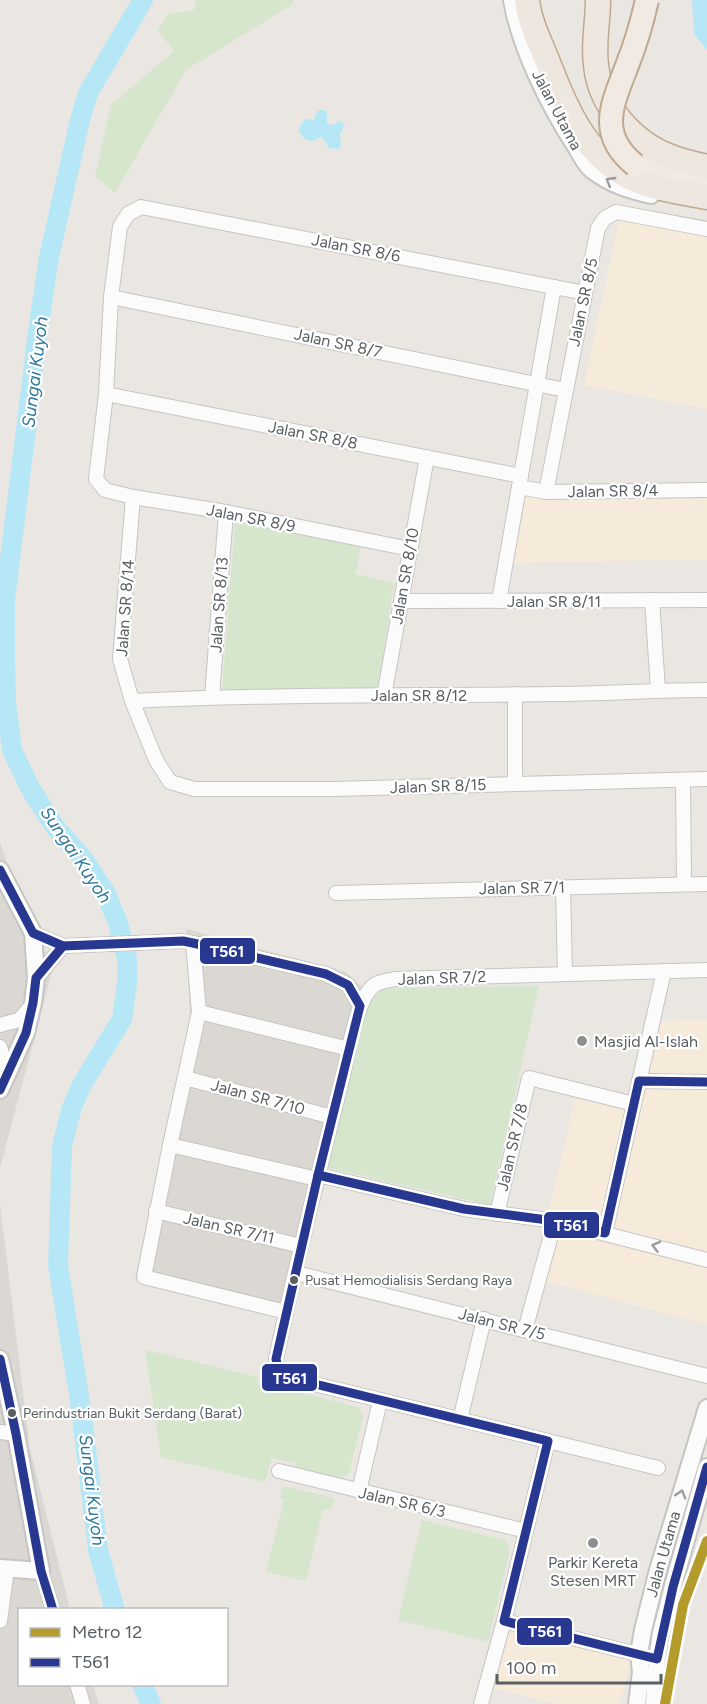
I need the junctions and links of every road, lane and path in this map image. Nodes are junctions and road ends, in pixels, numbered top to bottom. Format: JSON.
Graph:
{"nodes":[{"id":1,"x":512,"y":0,"type":"edge"},
{"id":2,"x":527,"y":0,"type":"edge"},
{"id":3,"x":647,"y":0,"type":"edge"},
{"id":4,"x":608,"y":4,"type":"edge"},
{"id":5,"x":707,"y":152,"type":"edge"},
{"id":6,"x":707,"y":167,"type":"edge"},
{"id":7,"x":707,"y":184,"type":"edge"},
{"id":8,"x":707,"y":198,"type":"edge"},
{"id":9,"x":707,"y":207,"type":"edge"},
{"id":10,"x":707,"y":229,"type":"edge"},
{"id":11,"x":554,"y":287,"type":"junction"},
{"id":12,"x":585,"y":293,"type":"junction"},
{"id":13,"x":111,"y":297,"type":"junction"},
{"id":14,"x":537,"y":384,"type":"junction"},
{"id":15,"x":565,"y":390,"type":"junction"},
{"id":16,"x":106,"y":394,"type":"junction"},
{"id":17,"x":427,"y":457,"type":"junction"},
{"id":18,"x":520,"y":482,"type":"junction"},
{"id":19,"x":707,"y":490,"type":"edge"},
{"id":20,"x":546,"y":492,"type":"junction"},
{"id":21,"x":134,"y":497,"type":"junction"},
{"id":22,"x":226,"y":512,"type":"junction"},
{"id":23,"x":410,"y":549,"type":"junction"},
{"id":24,"x":652,"y":600,"type":"junction"},
{"id":25,"x":707,"y":600,"type":"edge"},
{"id":26,"x":401,"y":601,"type":"junction"},
{"id":27,"x":499,"y":601,"type":"junction"},
{"id":28,"x":658,"y":690,"type":"junction"},
{"id":29,"x":707,"y":690,"type":"edge"},
{"id":30,"x":515,"y":694,"type":"junction"},
{"id":31,"x":384,"y":696,"type":"junction"},
{"id":32,"x":212,"y":697,"type":"junction"},
{"id":33,"x":132,"y":701,"type":"junction"},
{"id":34,"x":707,"y":779,"type":"edge"},
{"id":35,"x":683,"y":780,"type":"junction"},
{"id":36,"x":170,"y":782,"type":"joint"},
{"id":37,"x":515,"y":784,"type":"junction"},
{"id":38,"x":0,"y":870,"type":"edge"},
{"id":39,"x":684,"y":884,"type":"junction"},
{"id":40,"x":707,"y":884,"type":"edge"},
{"id":41,"x":563,"y":887,"type":"junction"},
{"id":42,"x":336,"y":893,"type":"dead end"},
{"id":43,"x":33,"y":933,"type":"junction"},
{"id":44,"x":188,"y":942,"type":"junction"},
{"id":45,"x":69,"y":945,"type":"junction"},
{"id":46,"x":707,"y":970,"type":"edge"},
{"id":47,"x":664,"y":971,"type":"junction"},
{"id":48,"x":565,"y":974,"type":"junction"},
{"id":49,"x":36,"y":978,"type":"junction"},
{"id":50,"x":33,"y":1004,"type":"junction"},
{"id":51,"x":360,"y":1006,"type":"junction"},
{"id":52,"x":199,"y":1012,"type":"junction"},
{"id":53,"x":0,"y":1025,"type":"edge"},
{"id":54,"x":0,"y":1047,"type":"edge"},
{"id":55,"x":349,"y":1049,"type":"junction"},
{"id":56,"x":185,"y":1078,"type":"junction"},
{"id":57,"x":639,"y":1081,"type":"junction"},
{"id":58,"x":707,"y":1082,"type":"edge"},
{"id":59,"x":1,"y":1086,"type":"edge"},
{"id":60,"x":634,"y":1104,"type":"junction"},
{"id":61,"x":332,"y":1117,"type":"junction"},
{"id":62,"x":170,"y":1144,"type":"junction"},
{"id":63,"x":317,"y":1177,"type":"junction"},
{"id":64,"x":156,"y":1211,"type":"junction"},
{"id":65,"x":497,"y":1214,"type":"junction"},
{"id":66,"x":555,"y":1221,"type":"junction"},
{"id":67,"x":605,"y":1233,"type":"junction"},
{"id":68,"x":301,"y":1246,"type":"junction"},
{"id":69,"x":707,"y":1260,"type":"edge"},
{"id":70,"x":296,"y":1273,"type":"junction"},
{"id":71,"x":286,"y":1312,"type":"junction"},
{"id":72,"x":484,"y":1320,"type":"junction"},
{"id":73,"x":525,"y":1330,"type":"junction"},
{"id":74,"x":0,"y":1359,"type":"edge"},
{"id":75,"x":707,"y":1376,"type":"edge"},
{"id":76,"x":380,"y":1401,"type":"junction"},
{"id":77,"x":707,"y":1407,"type":"edge"},
{"id":78,"x":460,"y":1420,"type":"junction"},
{"id":79,"x":8,"y":1433,"type":"edge"},
{"id":80,"x":548,"y":1442,"type":"junction"},
{"id":81,"x":707,"y":1467,"type":"edge"},
{"id":82,"x":658,"y":1468,"type":"dead end"},
{"id":83,"x":279,"y":1471,"type":"dead end"},
{"id":84,"x":359,"y":1491,"type":"junction"},
{"id":85,"x":526,"y":1531,"type":"junction"},
{"id":86,"x":3,"y":1568,"type":"edge"},
{"id":87,"x":41,"y":1571,"type":"junction"},
{"id":88,"x":52,"y":1608,"type":"edge"},
{"id":89,"x":0,"y":1621,"type":"edge"},
{"id":90,"x":504,"y":1622,"type":"junction"},
{"id":91,"x":639,"y":1654,"type":"junction"},
{"id":92,"x":657,"y":1659,"type":"junction"},
{"id":93,"x":78,"y":1686,"type":"edge"},
{"id":94,"x":83,"y":1704,"type":"edge"},
{"id":95,"x":481,"y":1704,"type":"edge"},
{"id":96,"x":626,"y":1704,"type":"edge"},
{"id":97,"x":637,"y":1704,"type":"edge"},
{"id":98,"x":654,"y":1704,"type":"edge"}],
"edges":[{"from":9,"to":1,"type":"street","name":"Jalan Utama","one_way":true},
{"from":2,"to":8,"type":"highway"},
{"from":3,"to":7,"type":"highway","bridge":true},
{"from":4,"to":5,"type":"highway"},
{"from":4,"to":6,"type":"highway"},
{"from":10,"to":12,"type":"street","name":"Jalan SR 8/5"},
{"from":11,"to":12,"type":"street","name":"Jalan SR 8/6"},
{"from":11,"to":13,"type":"street","name":"Jalan SR 8/6"},
{"from":11,"to":14,"type":"street","name":"Jalan SR 8/5"},
{"from":12,"to":15,"type":"street","name":"Jalan SR 8/5"},
{"from":13,"to":14,"type":"street","name":"Jalan SR 8/7"},
{"from":13,"to":16,"type":"street"},
{"from":14,"to":15,"type":"street","name":"Jalan SR 8/7"},
{"from":14,"to":18,"type":"street","name":"Jalan SR 8/5"},
{"from":15,"to":20,"type":"street","name":"Jalan SR 8/5"},
{"from":16,"to":17,"type":"street","name":"Jalan SR 8/8"},
{"from":16,"to":21,"type":"street","name":"Jalan SR 8/9"},
{"from":17,"to":18,"type":"street","name":"Jalan SR 8/8"},
{"from":17,"to":23,"type":"street","name":"Jalan SR 8/10"},
{"from":18,"to":20,"type":"street","name":"Jalan SR 8/4"},
{"from":18,"to":27,"type":"street","name":"Jalan SR 8/5"},
{"from":19,"to":20,"type":"street","name":"Jalan SR 8/4"},
{"from":21,"to":22,"type":"street","name":"Jalan SR 8/9"},
{"from":21,"to":33,"type":"street","name":"Jalan SR 8/14"},
{"from":22,"to":23,"type":"street","name":"Jalan SR 8/9"},
{"from":22,"to":32,"type":"street","name":"Jalan SR 8/13"},
{"from":23,"to":26,"type":"street","name":"Jalan SR 8/10"},
{"from":24,"to":25,"type":"street","name":"Jalan SR 8/11"},
{"from":24,"to":27,"type":"street","name":"Jalan SR 8/11"},
{"from":24,"to":28,"type":"street"},
{"from":26,"to":27,"type":"street","name":"Jalan SR 8/11"},
{"from":26,"to":31,"type":"street","name":"Jalan SR 8/10"},
{"from":28,"to":29,"type":"street","name":"Jalan SR 8/12"},
{"from":28,"to":30,"type":"street","name":"Jalan SR 8/12"},
{"from":30,"to":31,"type":"street","name":"Jalan SR 8/12"},
{"from":30,"to":37,"type":"street"},
{"from":31,"to":32,"type":"street","name":"Jalan SR 8/12"},
{"from":32,"to":33,"type":"street","name":"Jalan SR 8/12"},
{"from":33,"to":36,"type":"street","name":"Jalan SR 8/14"},
{"from":34,"to":35,"type":"street","name":"Jalan SR 8/15"},
{"from":35,"to":37,"type":"street","name":"Jalan SR 8/15"},
{"from":35,"to":39,"type":"street"},
{"from":36,"to":37,"type":"street","name":"Jalan SR 8/15"},
{"from":38,"to":43,"type":"street"},
{"from":39,"to":40,"type":"street","name":"Jalan SR 7/1"},
{"from":39,"to":41,"type":"street","name":"Jalan SR 7/1"},
{"from":41,"to":42,"type":"street","name":"Jalan SR 7/1"},
{"from":41,"to":48,"type":"street"},
{"from":43,"to":45,"type":"street"},
{"from":43,"to":49,"type":"street"},
{"from":44,"to":45,"type":"street"},
{"from":44,"to":51,"type":"street"},
{"from":44,"to":52,"type":"street"},
{"from":45,"to":49,"type":"street"},
{"from":46,"to":47,"type":"street","name":"Jalan SR 7/2"},
{"from":47,"to":48,"type":"street","name":"Jalan SR 7/2"},
{"from":47,"to":57,"type":"street"},
{"from":48,"to":51,"type":"street","name":"Jalan SR 7/2"},
{"from":49,"to":50,"type":"street"},
{"from":50,"to":53,"type":"street"},
{"from":50,"to":59,"type":"street"},
{"from":51,"to":55,"type":"street","name":"Jalan SR 7/2"},
{"from":52,"to":55,"type":"street"},
{"from":52,"to":56,"type":"street"},
{"from":54,"to":59,"type":"street"},
{"from":55,"to":61,"type":"street","name":"Jalan SR 7/2"},
{"from":56,"to":61,"type":"street","name":"Jalan SR 7/10"},
{"from":56,"to":62,"type":"street"},
{"from":57,"to":58,"type":"street"},
{"from":57,"to":60,"type":"street"},
{"from":60,"to":65,"type":"street","name":"Jalan SR 7/8"},
{"from":60,"to":67,"type":"street"},
{"from":61,"to":63,"type":"street","name":"Jalan SR 7/2"},
{"from":62,"to":63,"type":"street"},
{"from":62,"to":64,"type":"street"},
{"from":63,"to":65,"type":"street"},
{"from":63,"to":68,"type":"street","name":"Jalan SR 7/2"},
{"from":64,"to":68,"type":"street","name":"Jalan SR 7/11"},
{"from":64,"to":71,"type":"street"},
{"from":65,"to":66,"type":"street"},
{"from":66,"to":67,"type":"street"},
{"from":66,"to":73,"type":"street"},
{"from":69,"to":67,"type":"street","one_way":true},
{"from":68,"to":70,"type":"street","name":"Jalan SR 7/2"},
{"from":70,"to":71,"type":"street","name":"Jalan SR 7/2"},
{"from":70,"to":72,"type":"street","name":"Jalan SR 7/5"},
{"from":71,"to":76,"type":"street","name":"Jalan SR 7/2"},
{"from":72,"to":73,"type":"street","name":"Jalan SR 7/5"},
{"from":72,"to":78,"type":"street"},
{"from":73,"to":75,"type":"street","name":"Jalan SR 7/5"},
{"from":74,"to":79,"type":"street"},
{"from":76,"to":78,"type":"street"},
{"from":76,"to":84,"type":"street"},
{"from":91,"to":77,"type":"street","name":"Jalan Utama","one_way":true},
{"from":78,"to":80,"type":"street"},
{"from":79,"to":87,"type":"street"},
{"from":80,"to":82,"type":"street"},
{"from":80,"to":85,"type":"street"},
{"from":81,"to":92,"type":"street","name":"Jalan Utama"},
{"from":83,"to":84,"type":"street","name":"Jalan SR 6/3"},
{"from":84,"to":85,"type":"street","name":"Jalan SR 6/3"},
{"from":85,"to":90,"type":"street"},
{"from":86,"to":87,"type":"street"},
{"from":86,"to":89,"type":"street"},
{"from":87,"to":88,"type":"street"},
{"from":90,"to":91,"type":"street"},
{"from":90,"to":95,"type":"street"},
{"from":91,"to":92,"type":"street"},
{"from":91,"to":96,"type":"street"},
{"from":91,"to":97,"type":"street","name":"Jalan Utama"},
{"from":92,"to":98,"type":"street","name":"Jalan Utama"},
{"from":93,"to":94,"type":"street"}]}
